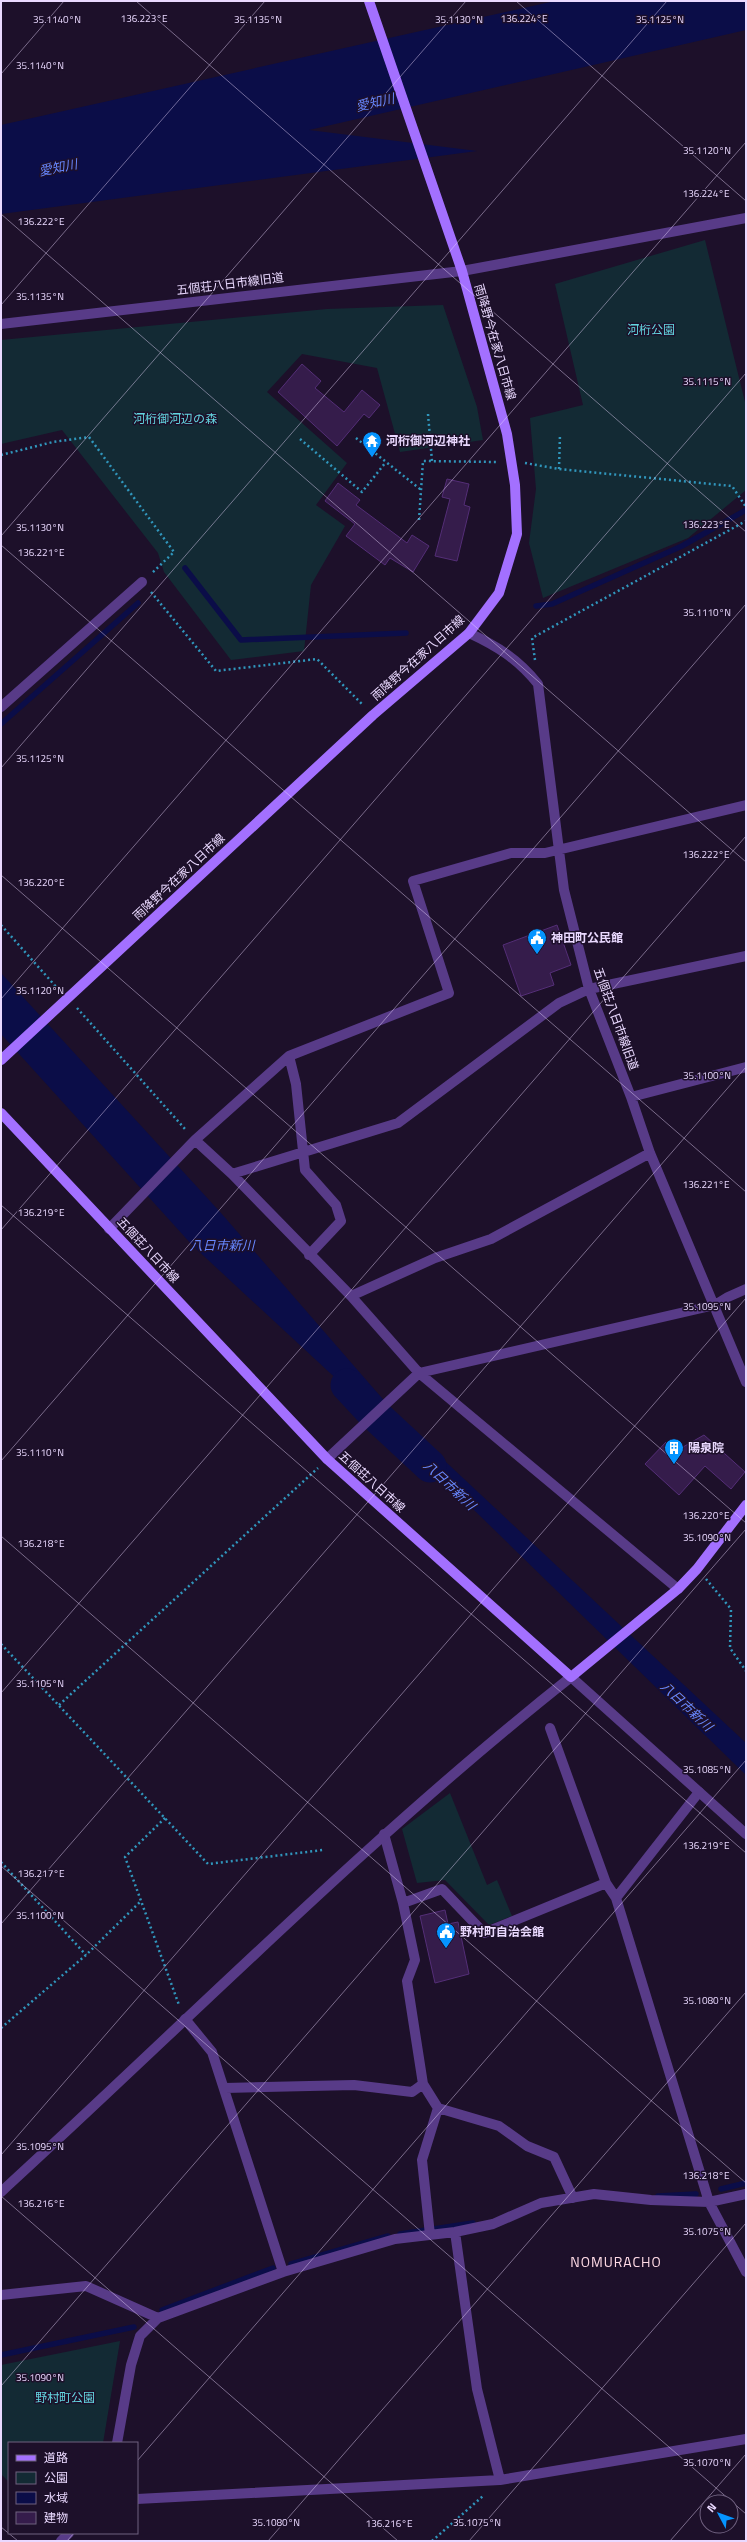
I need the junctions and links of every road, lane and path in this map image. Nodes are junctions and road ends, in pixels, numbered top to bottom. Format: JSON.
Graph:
{"nodes":[{"id":1,"x":369,"y":1,"type":"edge"},
{"id":2,"x":746,"y":218,"type":"edge"},
{"id":3,"x":462,"y":271,"type":"junction"},
{"id":4,"x":1,"y":324,"type":"edge"},
{"id":5,"x":428,"y":414,"type":"dead end"},
{"id":6,"x":560,"y":434,"type":"dead end"},
{"id":7,"x":356,"y":438,"type":"dead end"},
{"id":8,"x":300,"y":440,"type":"dead end"},
{"id":9,"x":1,"y":455,"type":"edge"},
{"id":10,"x":432,"y":461,"type":"junction"},
{"id":11,"x":386,"y":462,"type":"junction"},
{"id":12,"x":499,"y":462,"type":"dead end"},
{"id":13,"x":523,"y":462,"type":"dead end"},
{"id":14,"x":559,"y":469,"type":"junction"},
{"id":15,"x":421,"y":489,"type":"junction"},
{"id":16,"x":746,"y":507,"type":"edge"},
{"id":17,"x":419,"y":520,"type":"dead end"},
{"id":18,"x":746,"y":521,"type":"edge"},
{"id":19,"x":142,"y":582,"type":"junction"},
{"id":20,"x":469,"y":633,"type":"junction"},
{"id":21,"x":538,"y":684,"type":"junction"},
{"id":22,"x":1,"y":707,"type":"edge"},
{"id":23,"x":374,"y":715,"type":"junction"},
{"id":24,"x":746,"y":805,"type":"edge"},
{"id":25,"x":557,"y":849,"type":"junction"},
{"id":26,"x":1,"y":925,"type":"edge"},
{"id":27,"x":746,"y":956,"type":"edge"},
{"id":28,"x":53,"y":984,"type":"dead end"},
{"id":29,"x":588,"y":989,"type":"junction"},
{"id":30,"x":67,"y":998,"type":"junction"},
{"id":31,"x":289,"y":1056,"type":"junction"},
{"id":32,"x":1,"y":1060,"type":"edge"},
{"id":33,"x":746,"y":1067,"type":"edge"},
{"id":34,"x":631,"y":1097,"type":"junction"},
{"id":35,"x":1,"y":1113,"type":"edge"},
{"id":36,"x":195,"y":1140,"type":"junction"},
{"id":37,"x":302,"y":1153,"type":"junction"},
{"id":38,"x":650,"y":1153,"type":"junction"},
{"id":39,"x":232,"y":1174,"type":"junction"},
{"id":40,"x":109,"y":1229,"type":"junction"},
{"id":41,"x":309,"y":1255,"type":"junction"},
{"id":42,"x":746,"y":1289,"type":"edge"},
{"id":43,"x":351,"y":1296,"type":"junction"},
{"id":44,"x":715,"y":1305,"type":"junction"},
{"id":45,"x":419,"y":1373,"type":"junction"},
{"id":46,"x":746,"y":1382,"type":"edge"},
{"id":47,"x":327,"y":1459,"type":"junction"},
{"id":48,"x":746,"y":1506,"type":"edge"},
{"id":49,"x":697,"y":1569,"type":"junction"},
{"id":50,"x":678,"y":1588,"type":"junction"},
{"id":51,"x":1,"y":1644,"type":"edge"},
{"id":52,"x":746,"y":1671,"type":"edge"},
{"id":53,"x":571,"y":1677,"type":"junction"},
{"id":54,"x":59,"y":1705,"type":"junction"},
{"id":55,"x":550,"y":1728,"type":"dead end"},
{"id":56,"x":699,"y":1792,"type":"junction"},
{"id":57,"x":165,"y":1818,"type":"junction"},
{"id":58,"x":384,"y":1834,"type":"junction"},
{"id":59,"x":746,"y":1834,"type":"edge"},
{"id":60,"x":323,"y":1850,"type":"dead end"},
{"id":61,"x":1,"y":1862,"type":"edge"},
{"id":62,"x":606,"y":1883,"type":"junction"},
{"id":63,"x":616,"y":1898,"type":"junction"},
{"id":64,"x":141,"y":1901,"type":"junction"},
{"id":65,"x":403,"y":1903,"type":"junction"},
{"id":66,"x":86,"y":1955,"type":"junction"},
{"id":67,"x":185,"y":2019,"type":"junction"},
{"id":68,"x":1,"y":2028,"type":"edge"},
{"id":69,"x":423,"y":2084,"type":"junction"},
{"id":70,"x":225,"y":2088,"type":"junction"},
{"id":71,"x":438,"y":2108,"type":"junction"},
{"id":72,"x":1,"y":2192,"type":"edge"},
{"id":73,"x":746,"y":2194,"type":"edge"},
{"id":74,"x":573,"y":2197,"type":"junction"},
{"id":75,"x":709,"y":2202,"type":"junction"},
{"id":76,"x":455,"y":2232,"type":"junction"},
{"id":77,"x":430,"y":2235,"type":"junction"},
{"id":78,"x":283,"y":2272,"type":"junction"},
{"id":79,"x":746,"y":2272,"type":"edge"},
{"id":80,"x":1,"y":2295,"type":"edge"},
{"id":81,"x":158,"y":2318,"type":"junction"},
{"id":82,"x":746,"y":2439,"type":"edge"},
{"id":83,"x":117,"y":2442,"type":"edge"},
{"id":84,"x":500,"y":2480,"type":"junction"},
{"id":85,"x":138,"y":2498,"type":"edge"},
{"id":86,"x":432,"y":2541,"type":"edge"}],
"edges":[{"from":1,"to":3,"type":"main road","name":"雨降野今在家八日市線"},
{"from":2,"to":3,"type":"street","name":"五個荘八日市線旧道"},
{"from":3,"to":4,"type":"street","name":"五個荘八日市線旧道"},
{"from":3,"to":20,"type":"main road","name":"雨降野今在家八日市線"},
{"from":5,"to":10,"type":"path"},
{"from":6,"to":14,"type":"path"},
{"from":7,"to":11,"type":"path"},
{"from":8,"to":11,"type":"path"},
{"from":9,"to":19,"type":"path"},
{"from":10,"to":12,"type":"path"},
{"from":10,"to":15,"type":"path"},
{"from":11,"to":15,"type":"path"},
{"from":13,"to":14,"type":"path"},
{"from":14,"to":16,"type":"path"},
{"from":15,"to":17,"type":"path"},
{"from":18,"to":21,"type":"path"},
{"from":19,"to":22,"type":"street"},
{"from":19,"to":23,"type":"path"},
{"from":20,"to":21,"type":"street"},
{"from":20,"to":23,"type":"main road","name":"雨降野今在家八日市線"},
{"from":21,"to":25,"type":"street","name":"五個荘八日市線旧道"},
{"from":23,"to":30,"type":"main road","name":"雨降野今在家八日市線"},
{"from":24,"to":25,"type":"street"},
{"from":25,"to":29,"type":"street","name":"五個荘八日市線旧道"},
{"from":25,"to":31,"type":"street"},
{"from":26,"to":28,"type":"path"},
{"from":27,"to":29,"type":"street"},
{"from":29,"to":34,"type":"street","name":"五個荘八日市線旧道"},
{"from":29,"to":37,"type":"street"},
{"from":30,"to":32,"type":"main road","name":"雨降野今在家八日市線"},
{"from":30,"to":36,"type":"path"},
{"from":31,"to":36,"type":"street"},
{"from":31,"to":37,"type":"street"},
{"from":33,"to":34,"type":"street"},
{"from":34,"to":38,"type":"street","name":"五個荘八日市線旧道"},
{"from":35,"to":40,"type":"main road","name":"五個荘八日市線"},
{"from":36,"to":39,"type":"street"},
{"from":36,"to":40,"type":"street"},
{"from":37,"to":39,"type":"street"},
{"from":37,"to":41,"type":"street"},
{"from":38,"to":43,"type":"street"},
{"from":38,"to":44,"type":"street","name":"五個荘八日市線旧道"},
{"from":39,"to":41,"type":"street"},
{"from":40,"to":47,"type":"main road","name":"五個荘八日市線"},
{"from":41,"to":43,"type":"street"},
{"from":42,"to":44,"type":"street"},
{"from":43,"to":45,"type":"street"},
{"from":44,"to":45,"type":"street"},
{"from":44,"to":46,"type":"street","name":"五個荘八日市線旧道"},
{"from":45,"to":47,"type":"street"},
{"from":45,"to":50,"type":"street"},
{"from":47,"to":53,"type":"main road","name":"五個荘八日市線"},
{"from":47,"to":54,"type":"path"},
{"from":48,"to":49,"type":"main road"},
{"from":49,"to":50,"type":"main road"},
{"from":49,"to":52,"type":"path"},
{"from":50,"to":53,"type":"main road"},
{"from":51,"to":54,"type":"path"},
{"from":53,"to":56,"type":"street"},
{"from":53,"to":58,"type":"street"},
{"from":54,"to":57,"type":"path"},
{"from":55,"to":62,"type":"street"},
{"from":56,"to":59,"type":"street"},
{"from":56,"to":63,"type":"street"},
{"from":57,"to":60,"type":"path"},
{"from":57,"to":64,"type":"path"},
{"from":58,"to":65,"type":"street"},
{"from":58,"to":67,"type":"street"},
{"from":61,"to":66,"type":"path"},
{"from":62,"to":63,"type":"street"},
{"from":62,"to":65,"type":"street"},
{"from":63,"to":75,"type":"street"},
{"from":64,"to":66,"type":"path"},
{"from":64,"to":67,"type":"path"},
{"from":65,"to":69,"type":"street"},
{"from":66,"to":68,"type":"path"},
{"from":67,"to":70,"type":"street"},
{"from":67,"to":72,"type":"street"},
{"from":69,"to":70,"type":"street"},
{"from":69,"to":71,"type":"street"},
{"from":70,"to":78,"type":"street"},
{"from":71,"to":74,"type":"street"},
{"from":71,"to":77,"type":"street"},
{"from":73,"to":75,"type":"street"},
{"from":74,"to":75,"type":"street"},
{"from":74,"to":76,"type":"street"},
{"from":75,"to":79,"type":"street"},
{"from":76,"to":77,"type":"street"},
{"from":76,"to":84,"type":"street"},
{"from":77,"to":78,"type":"street"},
{"from":78,"to":81,"type":"street"},
{"from":80,"to":81,"type":"street"},
{"from":81,"to":83,"type":"street"},
{"from":82,"to":84,"type":"street"},
{"from":84,"to":85,"type":"street"},
{"from":84,"to":86,"type":"path"}]}
